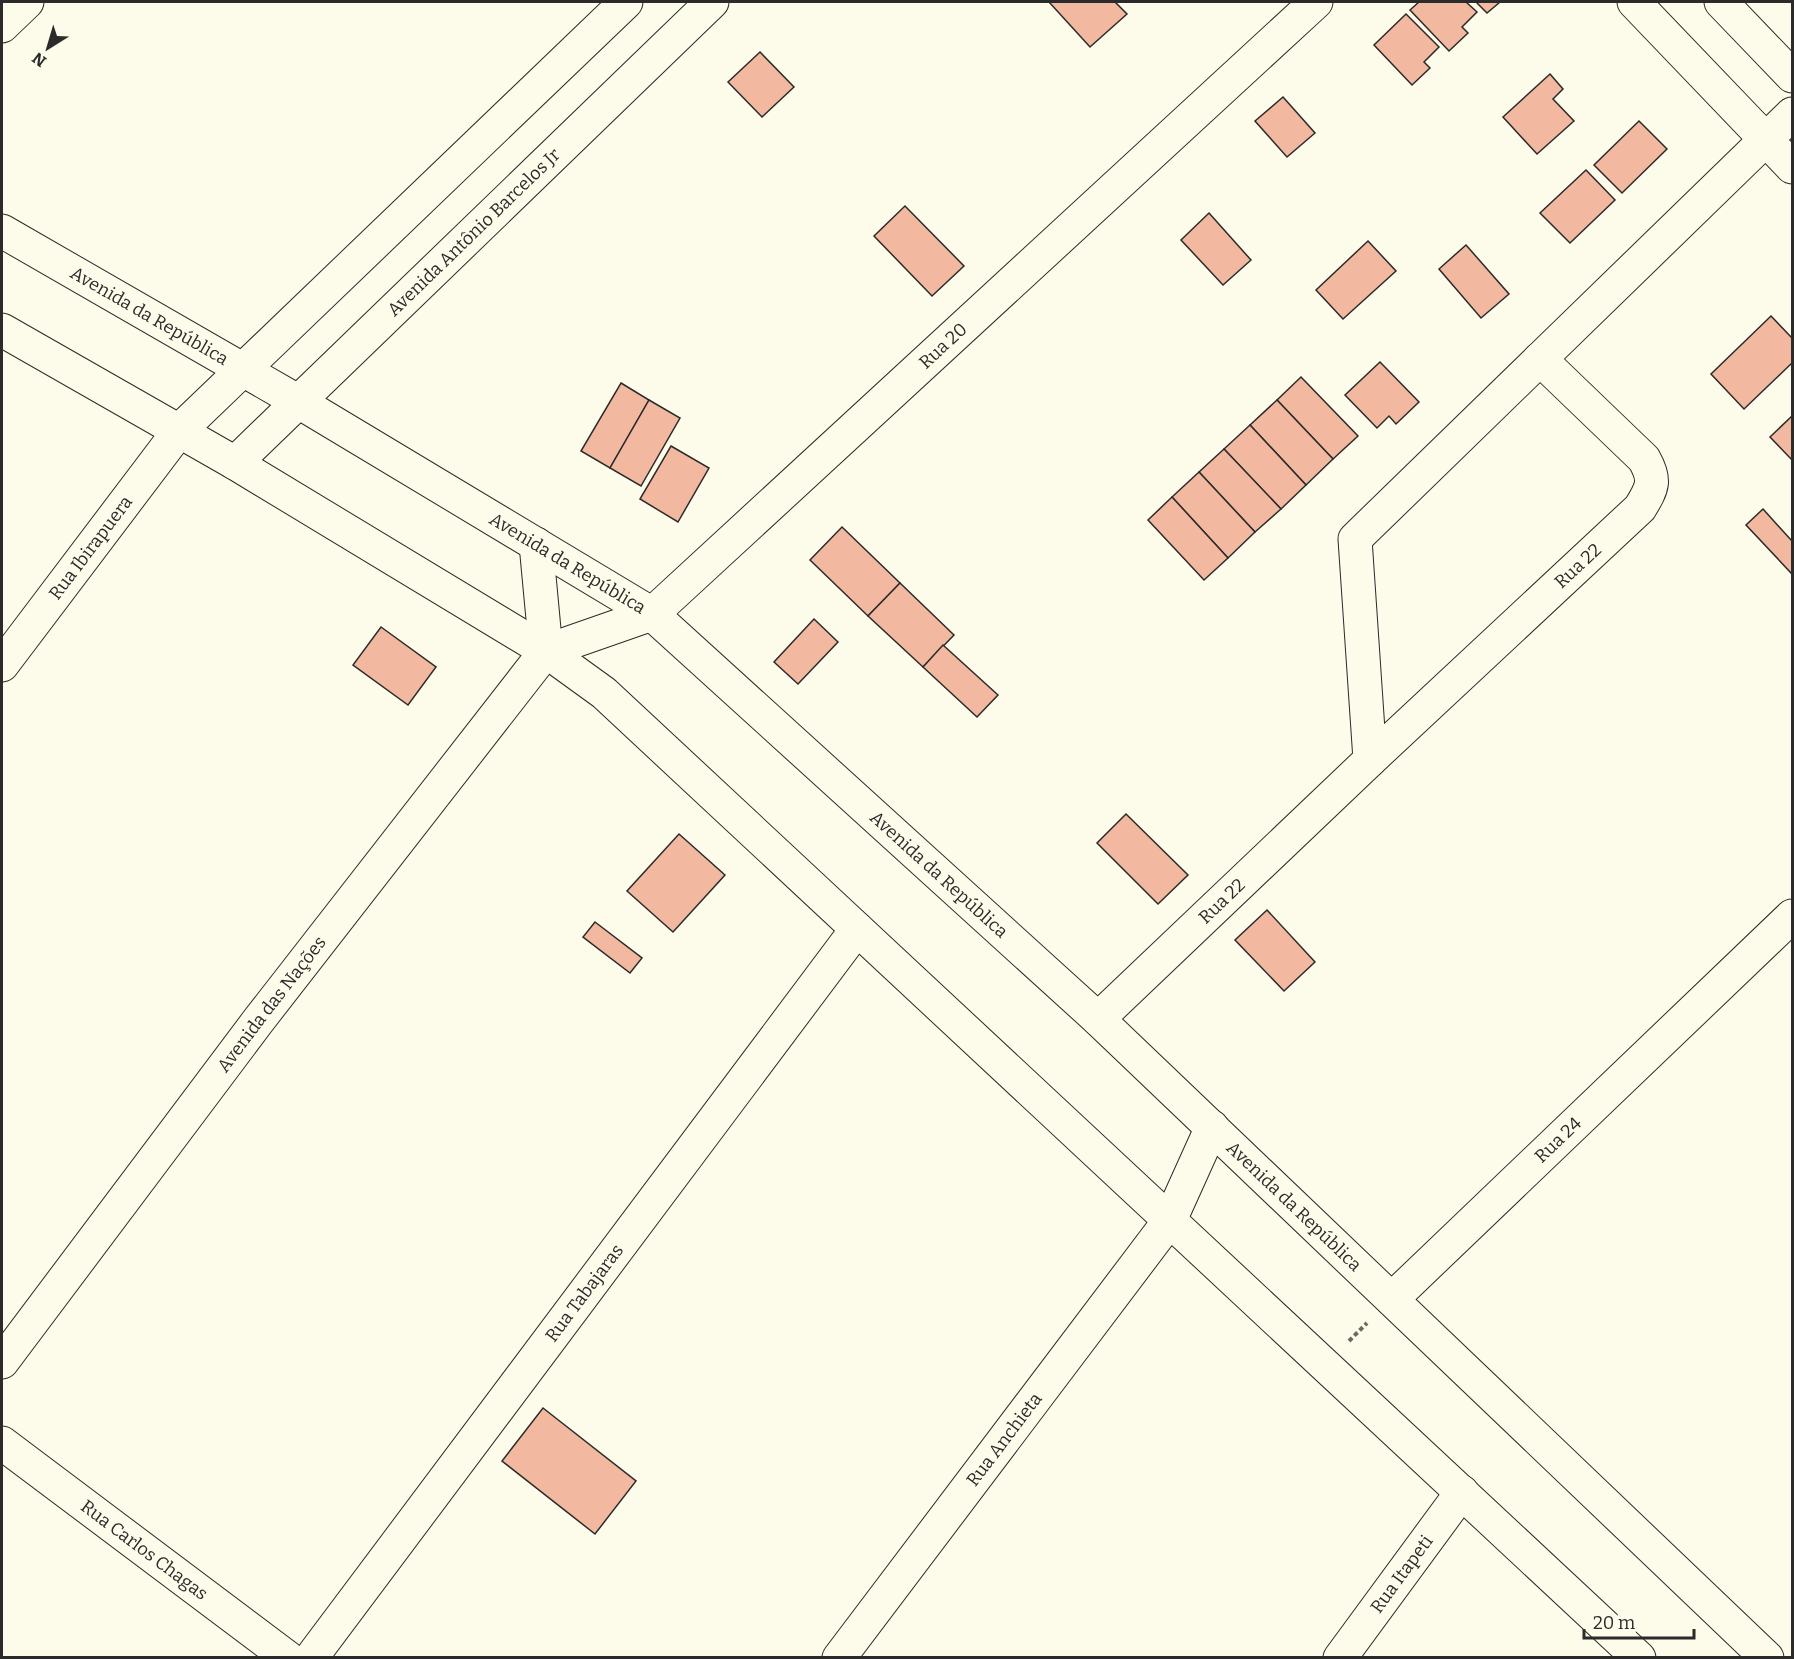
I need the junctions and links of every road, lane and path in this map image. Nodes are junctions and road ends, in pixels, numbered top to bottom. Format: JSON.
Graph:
{"nodes":[{"id":1,"x":27,"y":2,"type":"edge"},
{"id":2,"x":626,"y":2,"type":"edge"},
{"id":3,"x":711,"y":2,"type":"edge"},
{"id":4,"x":1316,"y":2,"type":"edge"},
{"id":5,"x":1634,"y":2,"type":"edge"},
{"id":6,"x":1721,"y":2,"type":"edge"},
{"id":7,"x":2,"y":26,"type":"edge"},
{"id":8,"x":1792,"y":76,"type":"edge"},
{"id":9,"x":1792,"y":114,"type":"edge"},
{"id":10,"x":1766,"y":139,"type":"junction"},
{"id":11,"x":1792,"y":167,"type":"edge"},
{"id":12,"x":2,"y":231,"type":"edge"},
{"id":13,"x":2,"y":330,"type":"edge"},
{"id":14,"x":1540,"y":359,"type":"junction"},
{"id":15,"x":243,"y":369,"type":"junction"},
{"id":16,"x":299,"y":402,"type":"junction"},
{"id":17,"x":179,"y":431,"type":"junction"},
{"id":18,"x":235,"y":463,"type":"junction"},
{"id":19,"x":536,"y":544,"type":"junction"},
{"id":20,"x":652,"y":614,"type":"junction"},
{"id":21,"x":546,"y":651,"type":"junction"},
{"id":22,"x":2,"y":665,"type":"edge"},
{"id":23,"x":1370,"y":759,"type":"junction"},
{"id":24,"x":1792,"y":916,"type":"edge"},
{"id":25,"x":857,"y":929,"type":"junction"},
{"id":26,"x":1098,"y":1019,"type":"junction"},
{"id":27,"x":1212,"y":1127,"type":"junction"},
{"id":28,"x":1170,"y":1220,"type":"junction"},
{"id":29,"x":1392,"y":1299,"type":"junction"},
{"id":30,"x":2,"y":1362,"type":"edge"},
{"id":31,"x":1325,"y":1365,"type":"junction"},
{"id":32,"x":2,"y":1443,"type":"edge"},
{"id":33,"x":1462,"y":1492,"type":"junction"},
{"id":34,"x":288,"y":1658,"type":"edge"},
{"id":35,"x":311,"y":1658,"type":"edge"},
{"id":36,"x":839,"y":1658,"type":"edge"},
{"id":37,"x":1340,"y":1658,"type":"edge"},
{"id":38,"x":1640,"y":1658,"type":"edge"},
{"id":39,"x":1767,"y":1658,"type":"edge"}],
"edges":[{"from":1,"to":7,"type":"street"},
{"from":2,"to":15,"type":"street"},
{"from":3,"to":16,"type":"street","name":"Avenida Antônio Barcelos Jr"},
{"from":4,"to":20,"type":"street","name":"Rua 20"},
{"from":5,"to":10,"type":"street"},
{"from":6,"to":8,"type":"street"},
{"from":9,"to":10,"type":"street"},
{"from":10,"to":11,"type":"street"},
{"from":10,"to":14,"type":"street"},
{"from":12,"to":15,"type":"street","name":"Avenida da República"},
{"from":13,"to":17,"type":"street"},
{"from":14,"to":23,"type":"street"},
{"from":14,"to":23,"type":"street","name":"Rua 22"},
{"from":15,"to":16,"type":"street","name":"Avenida da República"},
{"from":15,"to":17,"type":"street"},
{"from":16,"to":18,"type":"street","name":"Avenida Antônio Barcelos Jr"},
{"from":16,"to":19,"type":"street","name":"Avenida da República"},
{"from":17,"to":18,"type":"street"},
{"from":17,"to":22,"type":"street","name":"Rua Ibirapuera"},
{"from":18,"to":21,"type":"street"},
{"from":19,"to":20,"type":"street","name":"Avenida da República"},
{"from":19,"to":21,"type":"street"},
{"from":20,"to":21,"type":"street","name":"Rua 20"},
{"from":20,"to":26,"type":"street","name":"Avenida da República"},
{"from":21,"to":25,"type":"street"},
{"from":21,"to":30,"type":"street","name":"Avenida das Nações"},
{"from":23,"to":26,"type":"street","name":"Rua 22"},
{"from":24,"to":29,"type":"street","name":"Rua 24"},
{"from":25,"to":28,"type":"street"},
{"from":25,"to":35,"type":"street","name":"Rua Tabajaras"},
{"from":26,"to":27,"type":"street","name":"Avenida da República"},
{"from":27,"to":28,"type":"street","name":"Rua Anchieta"},
{"from":27,"to":29,"type":"street","name":"Avenida da República"},
{"from":28,"to":31,"type":"street"},
{"from":28,"to":36,"type":"street","name":"Rua Anchieta"},
{"from":29,"to":31,"type":"path"},
{"from":29,"to":39,"type":"street","name":"Avenida da República"},
{"from":31,"to":33,"type":"street"},
{"from":32,"to":34,"type":"street","name":"Rua Carlos Chagas"},
{"from":33,"to":37,"type":"street","name":"Rua Itapeti"},
{"from":33,"to":38,"type":"street"}]}
